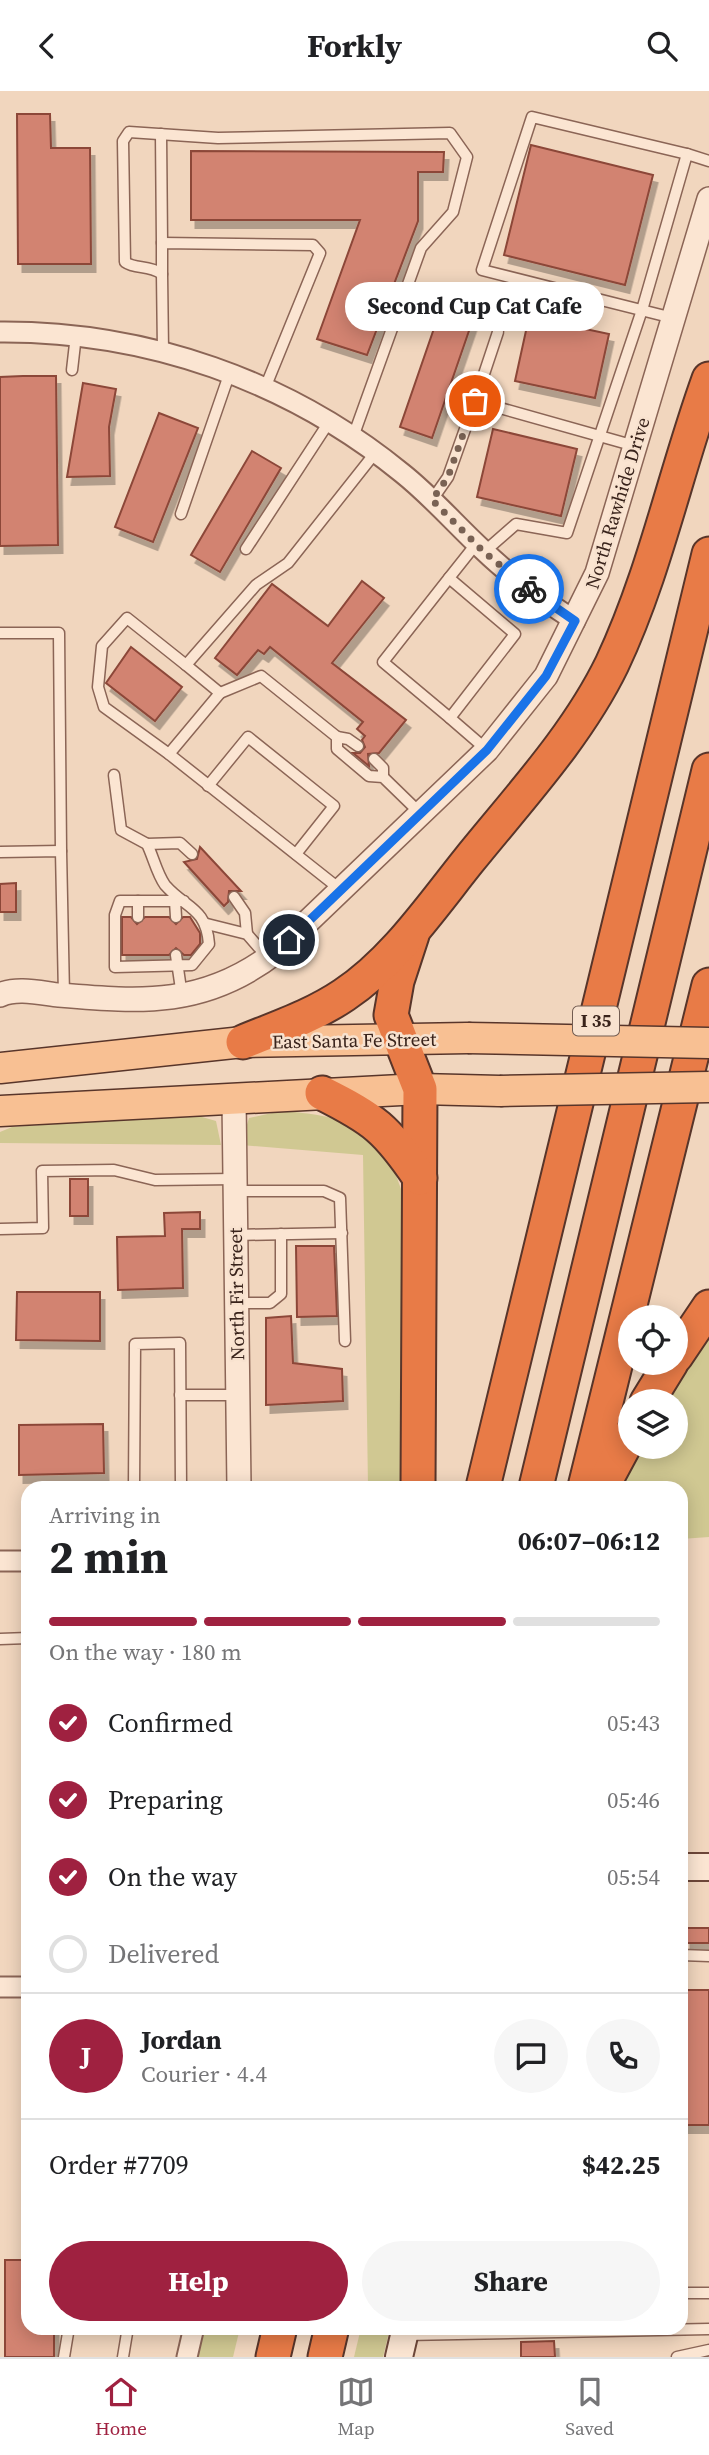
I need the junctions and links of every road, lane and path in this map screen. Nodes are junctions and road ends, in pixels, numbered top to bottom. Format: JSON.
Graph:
{"nodes":[{"id":1,"x":161,"y":134,"type":"junction"},
{"id":2,"x":687,"y":155,"type":"junction"},
{"id":3,"x":709,"y":161,"type":"edge"},
{"id":4,"x":709,"y":199,"type":"edge"},
{"id":5,"x":162,"y":243,"type":"junction"},
{"id":6,"x":162,"y":274,"type":"junction"},
{"id":7,"x":642,"y":310,"type":"junction"},
{"id":8,"x":673,"y":318,"type":"junction"},
{"id":9,"x":0,"y":332,"type":"edge"},
{"id":10,"x":498,"y":332,"type":"dead end"},
{"id":11,"x":76,"y":335,"type":"junction"},
{"id":12,"x":163,"y":351,"type":"junction"},
{"id":13,"x":72,"y":370,"type":"dead end"},
{"id":14,"x":230,"y":372,"type":"junction"},
{"id":15,"x":709,"y":379,"type":"edge"},
{"id":16,"x":265,"y":388,"type":"junction"},
{"id":17,"x":475,"y":401,"type":"junction"},
{"id":18,"x":329,"y":422,"type":"junction"},
{"id":19,"x":598,"y":436,"type":"junction"},
{"id":20,"x":353,"y":437,"type":"junction"},
{"id":21,"x":635,"y":446,"type":"junction"},
{"id":22,"x":374,"y":453,"type":"junction"},
{"id":23,"x":432,"y":500,"type":"junction"},
{"id":24,"x":181,"y":514,"type":"dead end"},
{"id":25,"x":480,"y":548,"type":"junction"},
{"id":26,"x":246,"y":549,"type":"dead end"},
{"id":27,"x":709,"y":554,"type":"edge"},
{"id":28,"x":449,"y":578,"type":"junction"},
{"id":29,"x":575,"y":621,"type":"junction"},
{"id":30,"x":0,"y":633,"type":"edge"},
{"id":31,"x":186,"y":665,"type":"junction"},
{"id":32,"x":220,"y":692,"type":"junction"},
{"id":33,"x":450,"y":718,"type":"junction"},
{"id":34,"x":337,"y":737,"type":"junction"},
{"id":35,"x":358,"y":746,"type":"dead end"},
{"id":36,"x":487,"y":750,"type":"junction"},
{"id":37,"x":169,"y":754,"type":"junction"},
{"id":38,"x":374,"y":759,"type":"dead end"},
{"id":39,"x":709,"y":770,"type":"edge"},
{"id":40,"x":114,"y":775,"type":"dead end"},
{"id":41,"x":383,"y":778,"type":"junction"},
{"id":42,"x":208,"y":786,"type":"junction"},
{"id":43,"x":420,"y":813,"type":"junction"},
{"id":44,"x":147,"y":844,"type":"junction"},
{"id":45,"x":61,"y":851,"type":"junction"},
{"id":46,"x":0,"y":852,"type":"edge"},
{"id":47,"x":192,"y":855,"type":"dead end"},
{"id":48,"x":296,"y":855,"type":"junction"},
{"id":49,"x":341,"y":890,"type":"junction"},
{"id":50,"x":234,"y":897,"type":"dead end"},
{"id":51,"x":138,"y":901,"type":"junction"},
{"id":52,"x":180,"y":901,"type":"junction"},
{"id":53,"x":138,"y":917,"type":"dead end"},
{"id":54,"x":176,"y":917,"type":"dead end"},
{"id":55,"x":208,"y":924,"type":"junction"},
{"id":56,"x":415,"y":927,"type":"junction"},
{"id":57,"x":247,"y":934,"type":"junction"},
{"id":58,"x":139,"y":955,"type":"dead end"},
{"id":59,"x":268,"y":958,"type":"junction"},
{"id":60,"x":176,"y":960,"type":"junction"},
{"id":61,"x":138,"y":967,"type":"junction"},
{"id":62,"x":709,"y":985,"type":"edge"},
{"id":63,"x":0,"y":995,"type":"edge"},
{"id":64,"x":64,"y":995,"type":"junction"},
{"id":65,"x":183,"y":997,"type":"junction"},
{"id":66,"x":398,"y":1037,"type":"junction"},
{"id":67,"x":243,"y":1042,"type":"junction"},
{"id":68,"x":709,"y":1043,"type":"edge"},
{"id":69,"x":99,"y":1059,"type":"junction"},
{"id":70,"x":0,"y":1068,"type":"edge"},
{"id":71,"x":709,"y":1087,"type":"edge"},
{"id":72,"x":420,"y":1089,"type":"junction"},
{"id":73,"x":322,"y":1093,"type":"junction"},
{"id":74,"x":234,"y":1100,"type":"junction"},
{"id":75,"x":0,"y":1101,"type":"edge"},
{"id":76,"x":0,"y":1111,"type":"edge"},
{"id":77,"x":420,"y":1178,"type":"junction"},
{"id":78,"x":235,"y":1185,"type":"junction"},
{"id":79,"x":0,"y":1229,"type":"edge"},
{"id":80,"x":342,"y":1233,"type":"junction"},
{"id":81,"x":281,"y":1234,"type":"junction"},
{"id":82,"x":235,"y":1235,"type":"junction"},
{"id":83,"x":237,"y":1303,"type":"junction"},
{"id":84,"x":709,"y":1307,"type":"edge"},
{"id":85,"x":688,"y":1338,"type":"edge"},
{"id":86,"x":345,"y":1341,"type":"dead end"},
{"id":87,"x":180,"y":1395,"type":"junction"},
{"id":88,"x":238,"y":1395,"type":"junction"},
{"id":89,"x":618,"y":1458,"type":"edge"},
{"id":90,"x":134,"y":1481,"type":"edge"},
{"id":91,"x":181,"y":1481,"type":"edge"},
{"id":92,"x":239,"y":1481,"type":"edge"},
{"id":93,"x":418,"y":1481,"type":"edge"},
{"id":94,"x":484,"y":1481,"type":"edge"},
{"id":95,"x":537,"y":1481,"type":"edge"},
{"id":96,"x":586,"y":1481,"type":"edge"},
{"id":97,"x":606,"y":1481,"type":"edge"},
{"id":98,"x":0,"y":1561,"type":"edge"},
{"id":99,"x":21,"y":1561,"type":"edge"},
{"id":100,"x":21,"y":1638,"type":"edge"},
{"id":101,"x":0,"y":1639,"type":"edge"},
{"id":102,"x":688,"y":1867,"type":"edge"},
{"id":103,"x":709,"y":1867,"type":"edge"},
{"id":104,"x":688,"y":1955,"type":"edge"},
{"id":105,"x":709,"y":1955,"type":"edge"},
{"id":106,"x":0,"y":1987,"type":"edge"},
{"id":107,"x":21,"y":1987,"type":"edge"},
{"id":108,"x":688,"y":2293,"type":"edge"},
{"id":109,"x":709,"y":2293,"type":"edge"},
{"id":110,"x":709,"y":2329,"type":"edge"},
{"id":111,"x":688,"y":2330,"type":"edge"},
{"id":112,"x":68,"y":2335,"type":"edge"},
{"id":113,"x":126,"y":2335,"type":"edge"},
{"id":114,"x":192,"y":2335,"type":"edge"},
{"id":115,"x":278,"y":2335,"type":"edge"},
{"id":116,"x":330,"y":2335,"type":"edge"},
{"id":117,"x":542,"y":2335,"type":"edge"},
{"id":118,"x":403,"y":2340,"type":"edge"},
{"id":119,"x":709,"y":2350,"type":"edge"},
{"id":120,"x":64,"y":2357,"type":"edge"},
{"id":121,"x":122,"y":2357,"type":"edge"},
{"id":122,"x":187,"y":2357,"type":"edge"},
{"id":123,"x":273,"y":2357,"type":"edge"},
{"id":124,"x":325,"y":2357,"type":"edge"},
{"id":125,"x":677,"y":2357,"type":"edge"}],
"edges":[{"from":1,"to":5,"type":"lane"},
{"from":1,"to":6,"type":"lane"},
{"from":1,"to":20,"type":"lane"},
{"from":2,"to":3,"type":"lane"},
{"from":2,"to":7,"type":"lane"},
{"from":2,"to":7,"type":"lane"},
{"from":4,"to":8,"type":"street","name":"North Rawhide Drive"},
{"from":5,"to":6,"type":"lane"},
{"from":5,"to":16,"type":"lane"},
{"from":6,"to":12,"type":"lane"},
{"from":7,"to":8,"type":"lane"},
{"from":7,"to":19,"type":"lane"},
{"from":8,"to":21,"type":"street","name":"North Rawhide Drive"},
{"from":9,"to":11,"type":"street"},
{"from":10,"to":17,"type":"lane"},
{"from":11,"to":12,"type":"street"},
{"from":11,"to":13,"type":"lane"},
{"from":12,"to":14,"type":"street"},
{"from":14,"to":16,"type":"street"},
{"from":14,"to":24,"type":"lane"},
{"from":15,"to":56,"type":"highway"},
{"from":16,"to":18,"type":"street"},
{"from":17,"to":19,"type":"lane"},
{"from":17,"to":23,"type":"lane"},
{"from":18,"to":20,"type":"street"},
{"from":18,"to":26,"type":"lane"},
{"from":19,"to":21,"type":"lane"},
{"from":19,"to":25,"type":"lane"},
{"from":20,"to":22,"type":"street"},
{"from":21,"to":29,"type":"street","name":"North Rawhide Drive"},
{"from":22,"to":23,"type":"street"},
{"from":22,"to":31,"type":"lane"},
{"from":23,"to":25,"type":"street"},
{"from":25,"to":28,"type":"lane"},
{"from":25,"to":29,"type":"street"},
{"from":27,"to":94,"type":"highway","number":"I 35"},
{"from":28,"to":33,"type":"lane"},
{"from":28,"to":33,"type":"lane"},
{"from":29,"to":36,"type":"street","name":"North Rawhide Drive"},
{"from":30,"to":45,"type":"lane"},
{"from":31,"to":32,"type":"lane"},
{"from":31,"to":37,"type":"lane"},
{"from":32,"to":34,"type":"lane"},
{"from":32,"to":37,"type":"lane"},
{"from":33,"to":36,"type":"lane"},
{"from":34,"to":35,"type":"lane"},
{"from":34,"to":41,"type":"lane"},
{"from":36,"to":43,"type":"street","name":"North Rawhide Drive"},
{"from":37,"to":42,"type":"lane"},
{"from":38,"to":41,"type":"lane"},
{"from":39,"to":95,"type":"highway","number":"I 35"},
{"from":40,"to":44,"type":"lane"},
{"from":41,"to":43,"type":"lane"},
{"from":42,"to":48,"type":"lane"},
{"from":42,"to":48,"type":"lane"},
{"from":43,"to":49,"type":"street","name":"North Rawhide Drive"},
{"from":44,"to":47,"type":"lane"},
{"from":44,"to":52,"type":"lane"},
{"from":45,"to":46,"type":"lane"},
{"from":45,"to":64,"type":"lane"},
{"from":48,"to":49,"type":"lane"},
{"from":49,"to":59,"type":"street","name":"North Rawhide Drive"},
{"from":50,"to":57,"type":"lane"},
{"from":51,"to":52,"type":"lane"},
{"from":51,"to":53,"type":"lane"},
{"from":51,"to":61,"type":"lane"},
{"from":52,"to":54,"type":"lane"},
{"from":52,"to":55,"type":"lane"},
{"from":55,"to":57,"type":"lane"},
{"from":55,"to":60,"type":"lane"},
{"from":56,"to":66,"type":"highway"},
{"from":56,"to":67,"type":"highway"},
{"from":57,"to":59,"type":"lane"},
{"from":58,"to":61,"type":"lane"},
{"from":59,"to":65,"type":"street","name":"North Rawhide Drive"},
{"from":60,"to":61,"type":"lane"},
{"from":60,"to":65,"type":"lane"},
{"from":62,"to":96,"type":"highway"},
{"from":63,"to":64,"type":"street","name":"North Rawhide Drive"},
{"from":64,"to":65,"type":"street","name":"North Rawhide Drive"},
{"from":66,"to":67,"type":"main road","name":"East Santa Fe Street"},
{"from":66,"to":68,"type":"main road","name":"East Santa Fe Street","bridge":true},
{"from":66,"to":72,"type":"highway"},
{"from":67,"to":69,"type":"main road","name":"East Santa Fe Street"},
{"from":69,"to":70,"type":"main road","name":"East Santa Fe Street"},
{"from":69,"to":75,"type":"main road"},
{"from":71,"to":72,"type":"main road","bridge":true},
{"from":72,"to":73,"type":"main road"},
{"from":72,"to":77,"type":"highway"},
{"from":73,"to":74,"type":"main road"},
{"from":73,"to":77,"type":"highway"},
{"from":74,"to":76,"type":"main road"},
{"from":74,"to":78,"type":"street","name":"North Fir Street"},
{"from":77,"to":93,"type":"highway"},
{"from":78,"to":79,"type":"lane"},
{"from":78,"to":80,"type":"lane"},
{"from":78,"to":82,"type":"street","name":"North Fir Street"},
{"from":80,"to":81,"type":"lane"},
{"from":80,"to":86,"type":"lane"},
{"from":81,"to":82,"type":"lane"},
{"from":81,"to":83,"type":"lane"},
{"from":82,"to":83,"type":"street","name":"North Fir Street"},
{"from":83,"to":88,"type":"street","name":"North Fir Street"},
{"from":84,"to":85,"type":"highway"},
{"from":87,"to":88,"type":"lane"},
{"from":87,"to":90,"type":"lane"},
{"from":87,"to":91,"type":"lane"},
{"from":88,"to":92,"type":"street","name":"North Fir Street"},
{"from":89,"to":97,"type":"highway"},
{"from":98,"to":99,"type":"street"},
{"from":100,"to":101,"type":"lane"},
{"from":102,"to":103,"type":"main road"},
{"from":104,"to":105,"type":"lane"},
{"from":106,"to":107,"type":"street"},
{"from":108,"to":109,"type":"lane"},
{"from":110,"to":111,"type":"lane"},
{"from":112,"to":120,"type":"lane"},
{"from":113,"to":121,"type":"lane"},
{"from":114,"to":122,"type":"street"},
{"from":115,"to":123,"type":"highway"},
{"from":116,"to":124,"type":"highway"},
{"from":117,"to":118,"type":"lane"},
{"from":119,"to":125,"type":"lane"}]}
